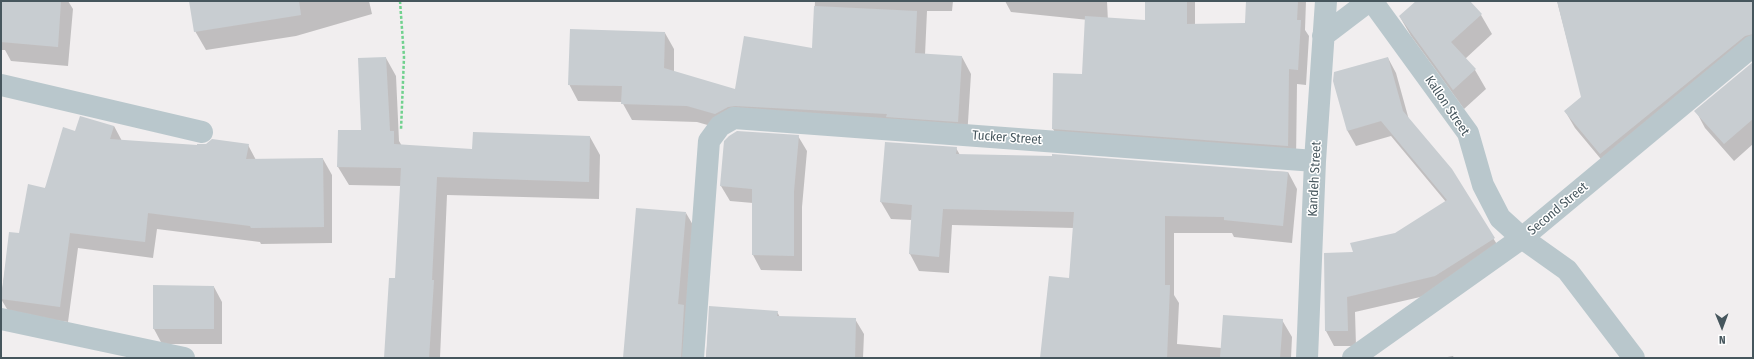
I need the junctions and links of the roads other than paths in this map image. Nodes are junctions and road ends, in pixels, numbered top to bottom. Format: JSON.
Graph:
{"nodes":[{"id":1,"x":1326,"y":1,"type":"edge"},
{"id":2,"x":1368,"y":1,"type":"edge"},
{"id":3,"x":1372,"y":1,"type":"edge"},
{"id":4,"x":1323,"y":36,"type":"junction"},
{"id":5,"x":1753,"y":46,"type":"edge"},
{"id":6,"x":1,"y":85,"type":"edge"},
{"id":7,"x":202,"y":132,"type":"dead end"},
{"id":8,"x":1315,"y":161,"type":"junction"},
{"id":9,"x":1522,"y":238,"type":"junction"},
{"id":10,"x":1,"y":319,"type":"edge"},
{"id":11,"x":184,"y":358,"type":"edge"},
{"id":12,"x":693,"y":358,"type":"edge"},
{"id":13,"x":1307,"y":358,"type":"edge"},
{"id":14,"x":1352,"y":358,"type":"edge"},
{"id":15,"x":1634,"y":358,"type":"edge"}],
"edges":[{"from":1,"to":4,"type":"street","name":"Kandeh Street"},
{"from":2,"to":4,"type":"street"},
{"from":3,"to":9,"type":"street","name":"Kallon Street"},
{"from":4,"to":8,"type":"street","name":"Kandeh Street"},
{"from":5,"to":9,"type":"street","name":"Second Street"},
{"from":6,"to":7,"type":"street"},
{"from":8,"to":12,"type":"street","name":"Tucker Street"},
{"from":8,"to":13,"type":"street","name":"Kandeh Street"},
{"from":9,"to":14,"type":"street","name":"Second Street"},
{"from":9,"to":15,"type":"street","name":"Kallon Street"},
{"from":10,"to":11,"type":"street"}]}
